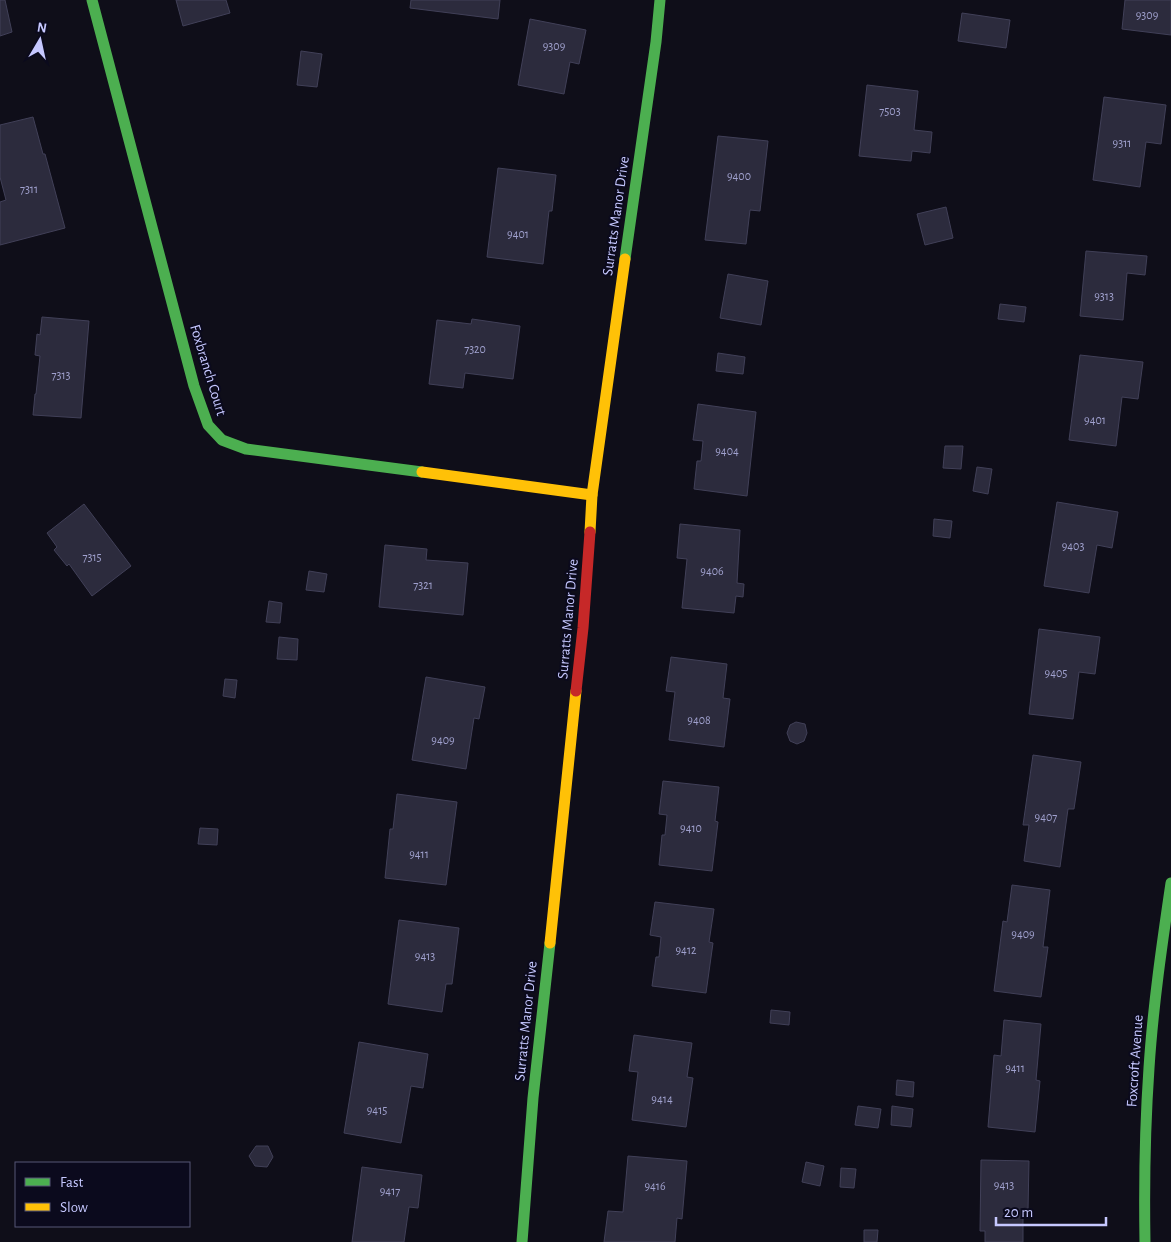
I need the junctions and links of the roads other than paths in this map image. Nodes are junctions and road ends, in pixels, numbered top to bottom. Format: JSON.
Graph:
{"nodes":[{"id":1,"x":92,"y":0,"type":"edge"},
{"id":2,"x":660,"y":0,"type":"edge"},
{"id":3,"x":592,"y":495,"type":"junction"},
{"id":4,"x":1171,"y":883,"type":"edge"},
{"id":5,"x":522,"y":1242,"type":"edge"},
{"id":6,"x":1145,"y":1242,"type":"edge"}],
"edges":[{"from":1,"to":3,"type":"street","name":"Foxbranch Court"},
{"from":2,"to":3,"type":"street","name":"Surratts Manor Drive"},
{"from":3,"to":5,"type":"street","name":"Surratts Manor Drive"},
{"from":4,"to":6,"type":"street","name":"Foxcroft Avenue"}]}
